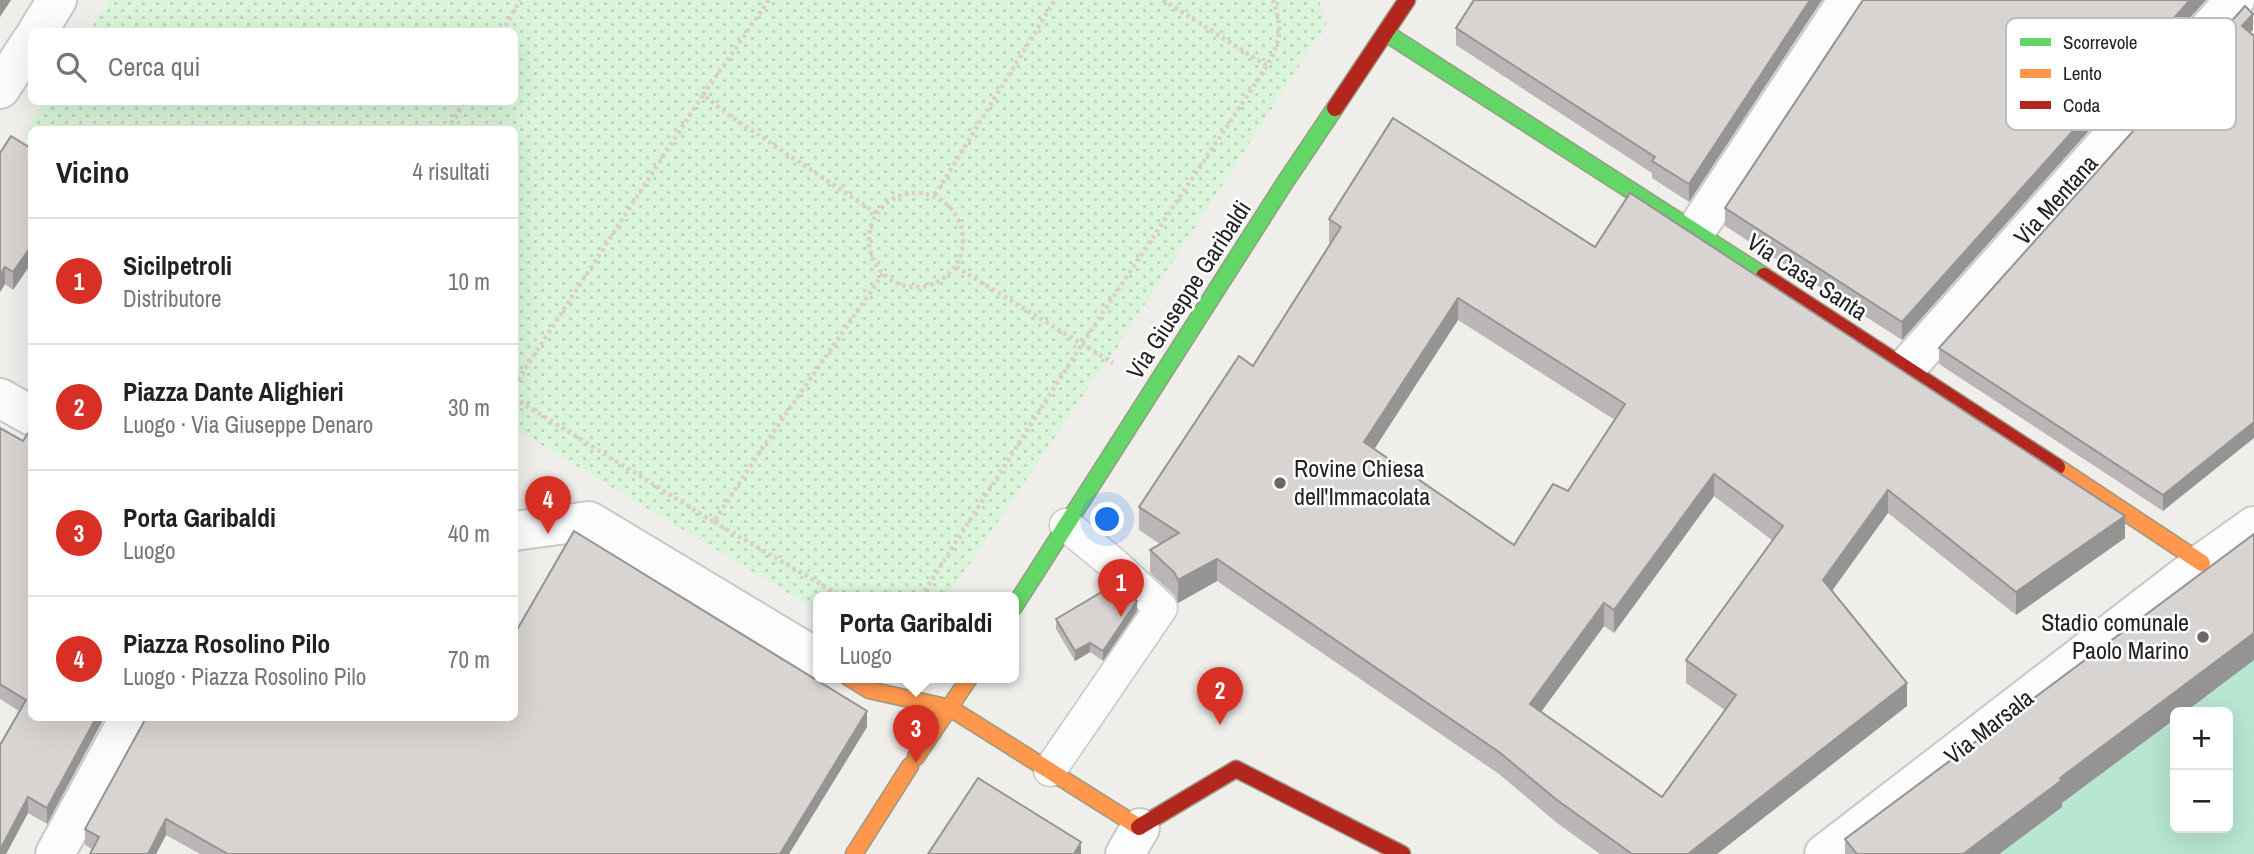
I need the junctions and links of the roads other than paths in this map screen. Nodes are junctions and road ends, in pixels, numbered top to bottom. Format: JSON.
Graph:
{"nodes":[{"id":1,"x":57,"y":0,"type":"edge"},
{"id":2,"x":1407,"y":0,"type":"edge"},
{"id":3,"x":1848,"y":0,"type":"edge"},
{"id":4,"x":2235,"y":0,"type":"edge"},
{"id":5,"x":2219,"y":18,"type":"edge"},
{"id":6,"x":40,"y":28,"type":"edge"},
{"id":7,"x":1386,"y":33,"type":"junction"},
{"id":8,"x":28,"y":46,"type":"edge"},
{"id":9,"x":0,"y":89,"type":"edge"},
{"id":10,"x":2119,"y":130,"type":"edge"},
{"id":11,"x":1695,"y":232,"type":"junction"},
{"id":12,"x":1906,"y":368,"type":"junction"},
{"id":13,"x":0,"y":398,"type":"edge"},
{"id":14,"x":28,"y":414,"type":"edge"},
{"id":15,"x":1066,"y":525,"type":"junction"},
{"id":16,"x":2254,"y":526,"type":"edge"},
{"id":17,"x":518,"y":530,"type":"edge"},
{"id":18,"x":2202,"y":563,"type":"junction"},
{"id":19,"x":1019,"y":599,"type":"edge"},
{"id":20,"x":813,"y":656,"type":"edge"},
{"id":21,"x":858,"y":683,"type":"edge"},
{"id":22,"x":966,"y":683,"type":"edge"},
{"id":23,"x":950,"y":708,"type":"junction"},
{"id":24,"x":128,"y":721,"type":"edge"},
{"id":25,"x":1050,"y":770,"type":"junction"},
{"id":26,"x":1133,"y":841,"type":"edge"},
{"id":27,"x":55,"y":854,"type":"edge"},
{"id":28,"x":854,"y":854,"type":"edge"},
{"id":29,"x":1402,"y":854,"type":"edge"},
{"id":30,"x":1824,"y":854,"type":"edge"}],
"edges":[{"from":1,"to":6,"type":"street"},
{"from":2,"to":7,"type":"street","name":"Via Giuseppe Garibaldi"},
{"from":3,"to":11,"type":"street"},
{"from":4,"to":5,"type":"street","name":"Via Mentana"},
{"from":7,"to":11,"type":"street","name":"Via Casa Santa"},
{"from":7,"to":15,"type":"street","name":"Via Giuseppe Garibaldi"},
{"from":8,"to":9,"type":"street"},
{"from":10,"to":12,"type":"street","name":"Via Mentana"},
{"from":11,"to":12,"type":"street","name":"Via Casa Santa"},
{"from":12,"to":18,"type":"street","name":"Via Casa Santa"},
{"from":13,"to":14,"type":"street"},
{"from":15,"to":19,"type":"street","name":"Via Giuseppe Garibaldi"},
{"from":15,"to":25,"type":"lane"},
{"from":16,"to":18,"type":"street","name":"Via Marsala"},
{"from":17,"to":20,"type":"street"},
{"from":18,"to":30,"type":"street","name":"Via Marsala"},
{"from":21,"to":23,"type":"street"},
{"from":22,"to":23,"type":"street"},
{"from":23,"to":25,"type":"street"},
{"from":23,"to":28,"type":"street"},
{"from":24,"to":27,"type":"street"},
{"from":25,"to":26,"type":"street"},
{"from":26,"to":29,"type":"street"}]}
